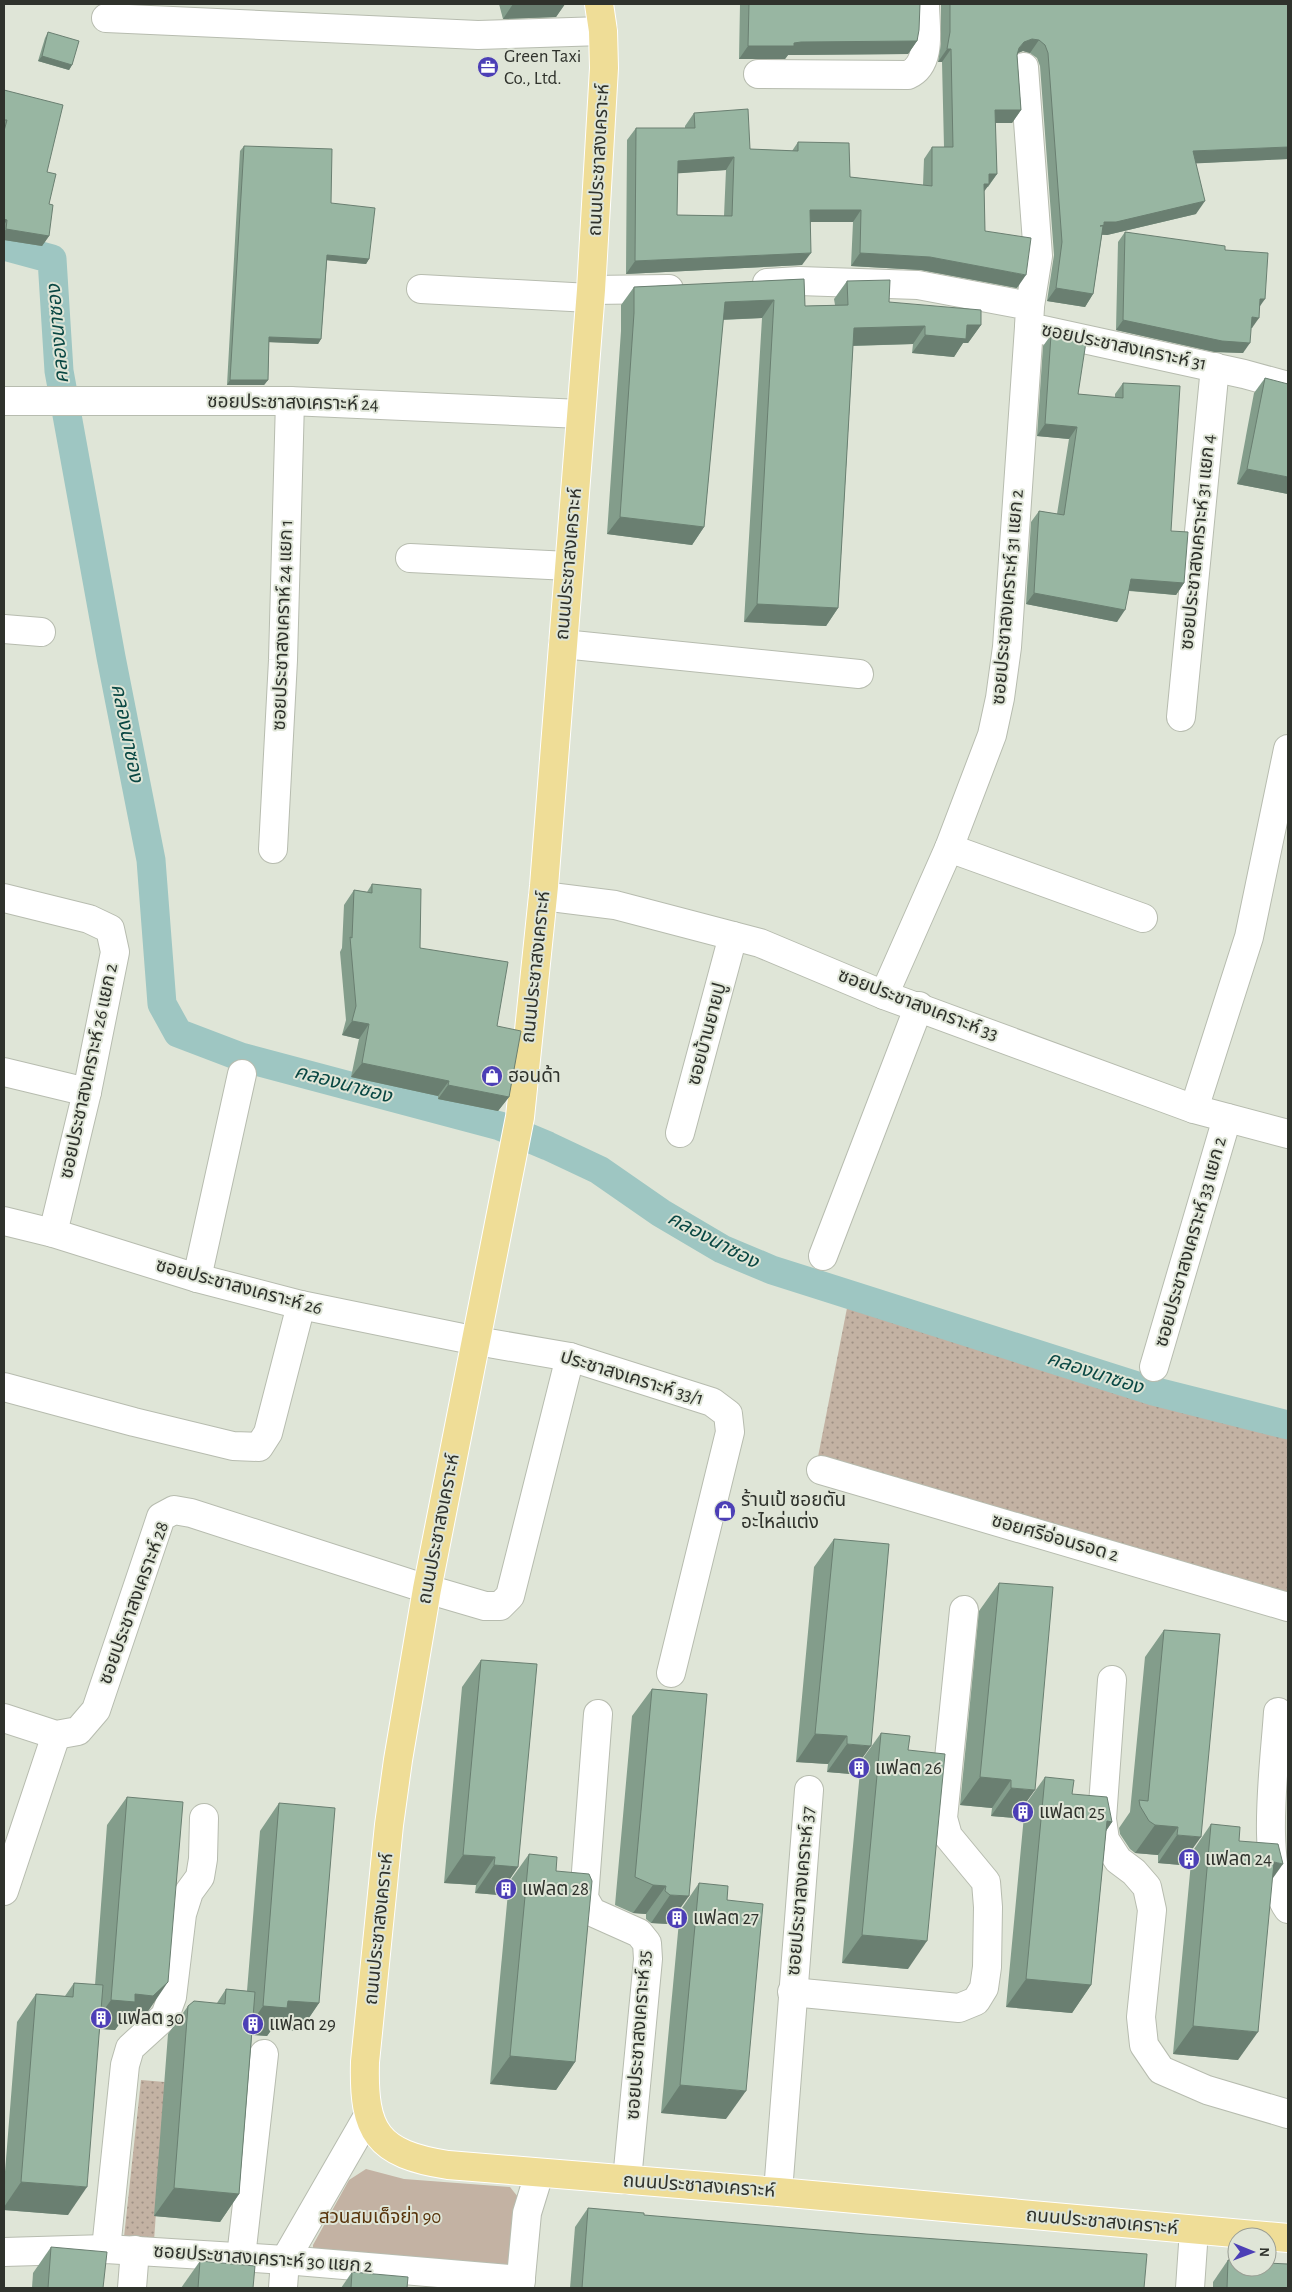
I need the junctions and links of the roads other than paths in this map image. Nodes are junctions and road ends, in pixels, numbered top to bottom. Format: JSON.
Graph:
{"nodes":[{"id":1,"x":599,"y":4,"type":"edge"},
{"id":2,"x":925,"y":4,"type":"edge"},
{"id":3,"x":106,"y":18,"type":"dead end"},
{"id":4,"x":603,"y":31,"type":"junction"},
{"id":5,"x":1024,"y":67,"type":"dead end"},
{"id":6,"x":758,"y":74,"type":"dead end"},
{"id":7,"x":741,"y":285,"type":"edge"},
{"id":8,"x":694,"y":288,"type":"edge"},
{"id":9,"x":421,"y":289,"type":"dead end"},
{"id":10,"x":591,"y":294,"type":"junction"},
{"id":11,"x":1030,"y":316,"type":"junction"},
{"id":12,"x":1215,"y":367,"type":"junction"},
{"id":13,"x":1288,"y":386,"type":"edge"},
{"id":14,"x":17,"y":402,"type":"edge"},
{"id":15,"x":290,"y":402,"type":"junction"},
{"id":16,"x":582,"y":414,"type":"junction"},
{"id":17,"x":410,"y":558,"type":"dead end"},
{"id":18,"x":569,"y":566,"type":"junction"},
{"id":19,"x":4,"y":629,"type":"edge"},
{"id":20,"x":41,"y":632,"type":"dead end"},
{"id":21,"x":563,"y":644,"type":"junction"},
{"id":22,"x":859,"y":674,"type":"dead end"},
{"id":23,"x":1181,"y":717,"type":"dead end"},
{"id":24,"x":1288,"y":749,"type":"edge"},
{"id":25,"x":273,"y":848,"type":"dead end"},
{"id":26,"x":949,"y":848,"type":"junction"},
{"id":27,"x":543,"y":896,"type":"junction"},
{"id":28,"x":4,"y":898,"type":"edge"},
{"id":29,"x":1143,"y":918,"type":"dead end"},
{"id":30,"x":733,"y":936,"type":"junction"},
{"id":31,"x":884,"y":995,"type":"junction"},
{"id":32,"x":919,"y":1006,"type":"junction"},
{"id":33,"x":4,"y":1072,"type":"edge"},
{"id":34,"x":242,"y":1074,"type":"dead end"},
{"id":35,"x":87,"y":1092,"type":"junction"},
{"id":36,"x":1194,"y":1109,"type":"junction"},
{"id":37,"x":1227,"y":1118,"type":"junction"},
{"id":38,"x":680,"y":1133,"type":"dead end"},
{"id":39,"x":1288,"y":1134,"type":"edge"},
{"id":40,"x":4,"y":1221,"type":"edge"},
{"id":41,"x":53,"y":1233,"type":"junction"},
{"id":42,"x":823,"y":1256,"type":"dead end"},
{"id":43,"x":197,"y":1278,"type":"junction"},
{"id":44,"x":300,"y":1305,"type":"junction"},
{"id":45,"x":477,"y":1341,"type":"junction"},
{"id":46,"x":570,"y":1357,"type":"junction"},
{"id":47,"x":1154,"y":1367,"type":"dead end"},
{"id":48,"x":4,"y":1387,"type":"edge"},
{"id":49,"x":821,"y":1470,"type":"dead end"},
{"id":50,"x":427,"y":1589,"type":"junction"},
{"id":51,"x":1288,"y":1607,"type":"edge"},
{"id":52,"x":964,"y":1610,"type":"dead end"},
{"id":53,"x":672,"y":1673,"type":"dead end"},
{"id":54,"x":1112,"y":1680,"type":"dead end"},
{"id":55,"x":1278,"y":1712,"type":"dead end"},
{"id":56,"x":598,"y":1714,"type":"dead end"},
{"id":57,"x":4,"y":1718,"type":"edge"},
{"id":58,"x":56,"y":1735,"type":"junction"},
{"id":59,"x":809,"y":1790,"type":"dead end"},
{"id":60,"x":204,"y":1818,"type":"dead end"},
{"id":61,"x":4,"y":1891,"type":"edge"},
{"id":62,"x":1288,"y":1909,"type":"edge"},
{"id":63,"x":792,"y":1992,"type":"junction"},
{"id":64,"x":264,"y":2054,"type":"dead end"},
{"id":65,"x":1288,"y":2114,"type":"edge"},
{"id":66,"x":368,"y":2116,"type":"junction"},
{"id":67,"x":539,"y":2174,"type":"junction"},
{"id":68,"x":627,"y":2180,"type":"junction"},
{"id":69,"x":778,"y":2192,"type":"junction"},
{"id":70,"x":1194,"y":2230,"type":"junction"},
{"id":71,"x":1288,"y":2238,"type":"edge"},
{"id":72,"x":106,"y":2249,"type":"junction"},
{"id":73,"x":135,"y":2250,"type":"junction"},
{"id":74,"x":4,"y":2252,"type":"edge"},
{"id":75,"x":241,"y":2257,"type":"junction"},
{"id":76,"x":285,"y":2260,"type":"junction"},
{"id":77,"x":435,"y":2280,"type":"edge"},
{"id":78,"x":521,"y":2284,"type":"edge"},
{"id":79,"x":132,"y":2288,"type":"edge"},
{"id":80,"x":283,"y":2288,"type":"edge"},
{"id":81,"x":1190,"y":2288,"type":"edge"}],
"edges":[{"from":1,"to":4,"type":"main road","name":"ถนนประชาสงเคราะห์"},
{"from":2,"to":6,"type":"street"},
{"from":3,"to":4,"type":"street"},
{"from":4,"to":10,"type":"main road","name":"ถนนประชาสงเคราะห์"},
{"from":5,"to":11,"type":"street","name":"ซอยประชาสงเคราะห์ 31 แยก 2"},
{"from":7,"to":11,"type":"street","name":"ซอยประชาสงเคราะห์ 31"},
{"from":8,"to":10,"type":"street"},
{"from":9,"to":10,"type":"street"},
{"from":10,"to":16,"type":"main road","name":"ถนนประชาสงเคราะห์"},
{"from":11,"to":12,"type":"street","name":"ซอยประชาสงเคราะห์ 31"},
{"from":11,"to":26,"type":"street","name":"ซอยประชาสงเคราะห์ 31 แยก 2"},
{"from":12,"to":13,"type":"street","name":"ซอยประชาสงเคราะห์ 31"},
{"from":12,"to":23,"type":"street","name":"ซอยประชาสงเคราะห์ 31 แยก 4"},
{"from":14,"to":15,"type":"street","name":"ซอยประชาสงเคราะห์ 24"},
{"from":15,"to":16,"type":"street","name":"ซอยประชาสงเคราะห์ 24"},
{"from":15,"to":25,"type":"street","name":"ซอยประชาสงเคราห์ 24 แยก 1"},
{"from":16,"to":18,"type":"main road","name":"ถนนประชาสงเคราะห์"},
{"from":17,"to":18,"type":"street"},
{"from":18,"to":21,"type":"main road","name":"ถนนประชาสงเคราะห์"},
{"from":19,"to":20,"type":"street"},
{"from":21,"to":22,"type":"street"},
{"from":21,"to":27,"type":"main road","name":"ถนนประชาสงเคราะห์"},
{"from":24,"to":36,"type":"street"},
{"from":26,"to":29,"type":"street"},
{"from":26,"to":31,"type":"street","name":"ซอยประชาสงเคราะห์ 31 แยก 2"},
{"from":27,"to":30,"type":"street","name":"ซอยประชาสงเคราะห์ 33"},
{"from":27,"to":45,"type":"main road","name":"ถนนประชาสงเคราะห์"},
{"from":28,"to":35,"type":"street","name":"ซอยประชาสงเคราะห์ 26 แยก 2"},
{"from":30,"to":31,"type":"street","name":"ซอยประชาสงเคราะห์ 33"},
{"from":30,"to":38,"type":"street","name":"ซอยบ้านยายปู"},
{"from":31,"to":32,"type":"street","name":"ซอยประชาสงเคราะห์ 33"},
{"from":32,"to":36,"type":"street","name":"ซอยประชาสงเคราะห์ 33"},
{"from":32,"to":42,"type":"street"},
{"from":33,"to":35,"type":"street"},
{"from":34,"to":43,"type":"street"},
{"from":35,"to":41,"type":"street","name":"ซอยประชาสงเคราะห์ 26 แยก 2"},
{"from":36,"to":37,"type":"street","name":"ซอยประชาสงเคราะห์ 33"},
{"from":37,"to":39,"type":"street","name":"ซอยประชาสงเคราะห์ 33"},
{"from":37,"to":47,"type":"street","name":"ซอยประชาสงเคราะห์ 33 แยก 2"},
{"from":40,"to":41,"type":"street","name":"ซอยประชาสงเคราะห์ 26"},
{"from":41,"to":43,"type":"street","name":"ซอยประชาสงเคราะห์ 26"},
{"from":43,"to":44,"type":"street","name":"ซอยประชาสงเคราะห์ 26"},
{"from":44,"to":45,"type":"street","name":"ซอยประชาสงเคราะห์ 26"},
{"from":44,"to":48,"type":"street"},
{"from":45,"to":46,"type":"street","name":"ประชาสงเคราะห์ 33/1"},
{"from":45,"to":50,"type":"main road","name":"ถนนประชาสงเคราะห์"},
{"from":46,"to":50,"type":"street","name":"ซอยประชาสงเคราะห์ 28"},
{"from":46,"to":53,"type":"street","name":"ประชาสงเคราะห์ 33/1"},
{"from":49,"to":51,"type":"street","name":"ซอยศรีอ่อนรอด 2"},
{"from":50,"to":58,"type":"street","name":"ซอยประชาสงเคราะห์ 28"},
{"from":50,"to":66,"type":"main road","name":"ถนนประชาสงเคราะห์"},
{"from":52,"to":63,"type":"street","name":"ซอยประชาสงเคราะห์ 37"},
{"from":54,"to":65,"type":"street"},
{"from":55,"to":62,"type":"street"},
{"from":56,"to":68,"type":"street","name":"ซอยประชาสงเคราะห์ 35"},
{"from":57,"to":58,"type":"street"},
{"from":58,"to":61,"type":"street"},
{"from":59,"to":63,"type":"street","name":"ซอยประชาสงเคราะห์ 37"},
{"from":60,"to":72,"type":"street"},
{"from":63,"to":69,"type":"street","name":"ซอยประชาสงเคราะห์ 37"},
{"from":64,"to":75,"type":"street"},
{"from":66,"to":67,"type":"main road","name":"ถนนประชาสงเคราะห์"},
{"from":66,"to":76,"type":"street"},
{"from":67,"to":68,"type":"main road","name":"ถนนประชาสงเคราะห์"},
{"from":67,"to":78,"type":"street"},
{"from":68,"to":69,"type":"main road","name":"ถนนประชาสงเคราะห์"},
{"from":69,"to":70,"type":"main road","name":"ถนนประชาสงเคราะห์"},
{"from":70,"to":71,"type":"main road","name":"ถนนประชาสงเคราะห์"},
{"from":70,"to":81,"type":"street"},
{"from":72,"to":73,"type":"street","name":"ซอยประชาสงเคราะห์ 30 แยก 2"},
{"from":72,"to":74,"type":"street","name":"ซอยประชาสงเคราะห์ 30 แยก 2"},
{"from":73,"to":75,"type":"street","name":"ซอยประชาสงเคราะห์ 30 แยก 2"},
{"from":73,"to":79,"type":"street"},
{"from":75,"to":76,"type":"street","name":"ซอยประชาสงเคราะห์ 30 แยก 2"},
{"from":76,"to":77,"type":"street","name":"ซอยประชาสงเคราะห์ 30 แยก 2"},
{"from":76,"to":80,"type":"street"},
{"from":77,"to":78,"type":"street","name":"ซอยประชาสงเคราะห์ 30 แยก 2"}]}
